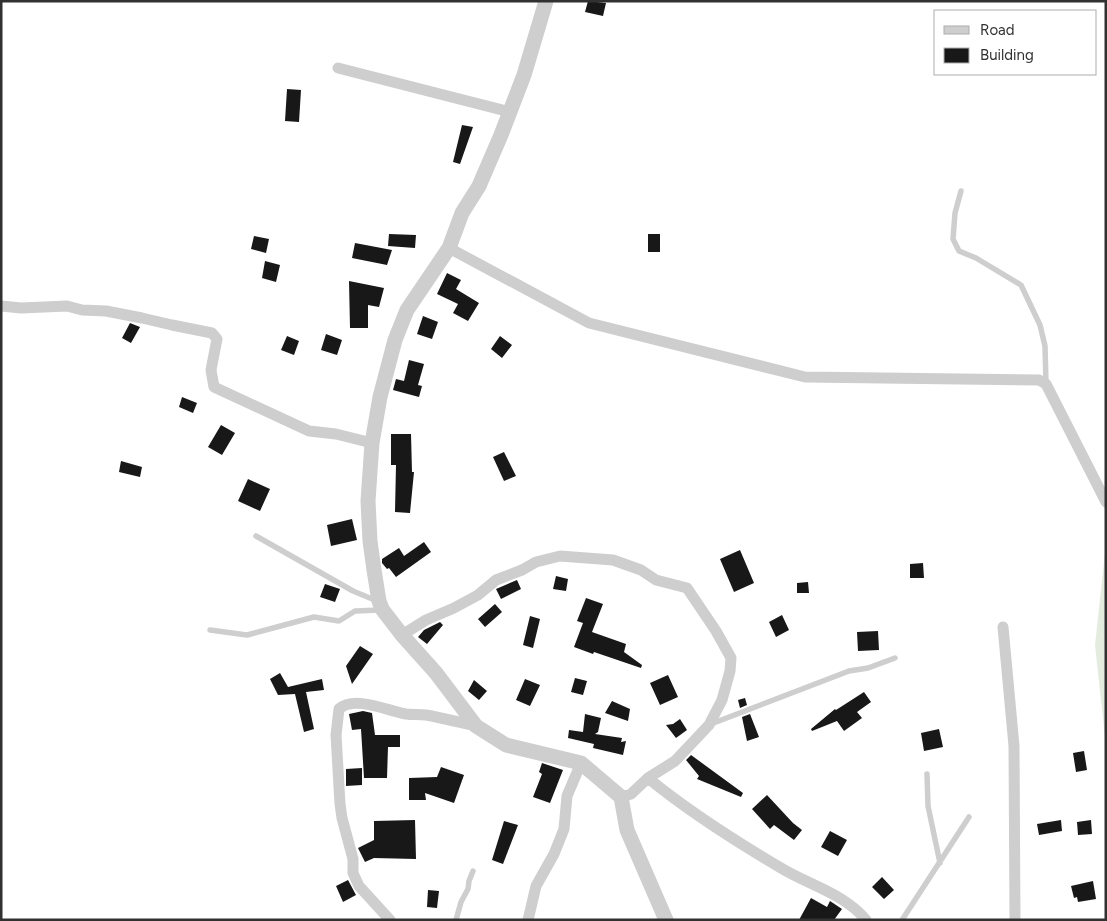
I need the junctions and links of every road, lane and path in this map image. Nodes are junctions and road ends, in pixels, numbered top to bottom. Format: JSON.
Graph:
{"nodes":[{"id":1,"x":546,"y":1,"type":"edge"},
{"id":2,"x":338,"y":68,"type":"dead end"},
{"id":3,"x":510,"y":112,"type":"junction"},
{"id":4,"x":961,"y":191,"type":"dead end"},
{"id":5,"x":449,"y":248,"type":"junction"},
{"id":6,"x":1,"y":306,"type":"edge"},
{"id":7,"x":1046,"y":384,"type":"junction"},
{"id":8,"x":372,"y":443,"type":"junction"},
{"id":9,"x":1106,"y":502,"type":"edge"},
{"id":10,"x":256,"y":536,"type":"dead end"},
{"id":11,"x":380,"y":605,"type":"junction"},
{"id":12,"x":1003,"y":627,"type":"dead end"},
{"id":13,"x":210,"y":630,"type":"dead end"},
{"id":14,"x":402,"y":635,"type":"junction"},
{"id":15,"x":895,"y":658,"type":"dead end"},
{"id":16,"x":709,"y":725,"type":"junction"},
{"id":17,"x":476,"y":726,"type":"junction"},
{"id":18,"x":581,"y":763,"type":"junction"},
{"id":19,"x":927,"y":774,"type":"dead end"},
{"id":20,"x":648,"y":778,"type":"junction"},
{"id":21,"x":621,"y":797,"type":"junction"},
{"id":22,"x":969,"y":816,"type":"dead end"},
{"id":23,"x":940,"y":863,"type":"junction"},
{"id":24,"x":473,"y":871,"type":"dead end"},
{"id":25,"x":390,"y":920,"type":"edge"},
{"id":26,"x":456,"y":920,"type":"edge"},
{"id":27,"x":528,"y":920,"type":"edge"},
{"id":28,"x":666,"y":920,"type":"edge"},
{"id":29,"x":866,"y":920,"type":"edge"},
{"id":30,"x":902,"y":920,"type":"edge"},
{"id":31,"x":1015,"y":920,"type":"edge"}],
"edges":[{"from":1,"to":3,"type":"street"},
{"from":2,"to":3,"type":"street"},
{"from":3,"to":5,"type":"street"},
{"from":4,"to":7,"type":"lane"},
{"from":5,"to":7,"type":"street"},
{"from":5,"to":8,"type":"street"},
{"from":6,"to":8,"type":"street"},
{"from":7,"to":9,"type":"street"},
{"from":8,"to":11,"type":"street"},
{"from":10,"to":11,"type":"lane"},
{"from":11,"to":13,"type":"lane"},
{"from":11,"to":14,"type":"street"},
{"from":12,"to":31,"type":"street"},
{"from":14,"to":16,"type":"street"},
{"from":14,"to":17,"type":"street"},
{"from":15,"to":16,"type":"lane"},
{"from":16,"to":20,"type":"street"},
{"from":17,"to":18,"type":"street"},
{"from":17,"to":25,"type":"street"},
{"from":18,"to":21,"type":"street"},
{"from":18,"to":27,"type":"street"},
{"from":19,"to":23,"type":"lane"},
{"from":20,"to":21,"type":"street"},
{"from":20,"to":29,"type":"street"},
{"from":21,"to":28,"type":"street"},
{"from":22,"to":23,"type":"lane"},
{"from":23,"to":30,"type":"lane"},
{"from":24,"to":26,"type":"lane"}]}
